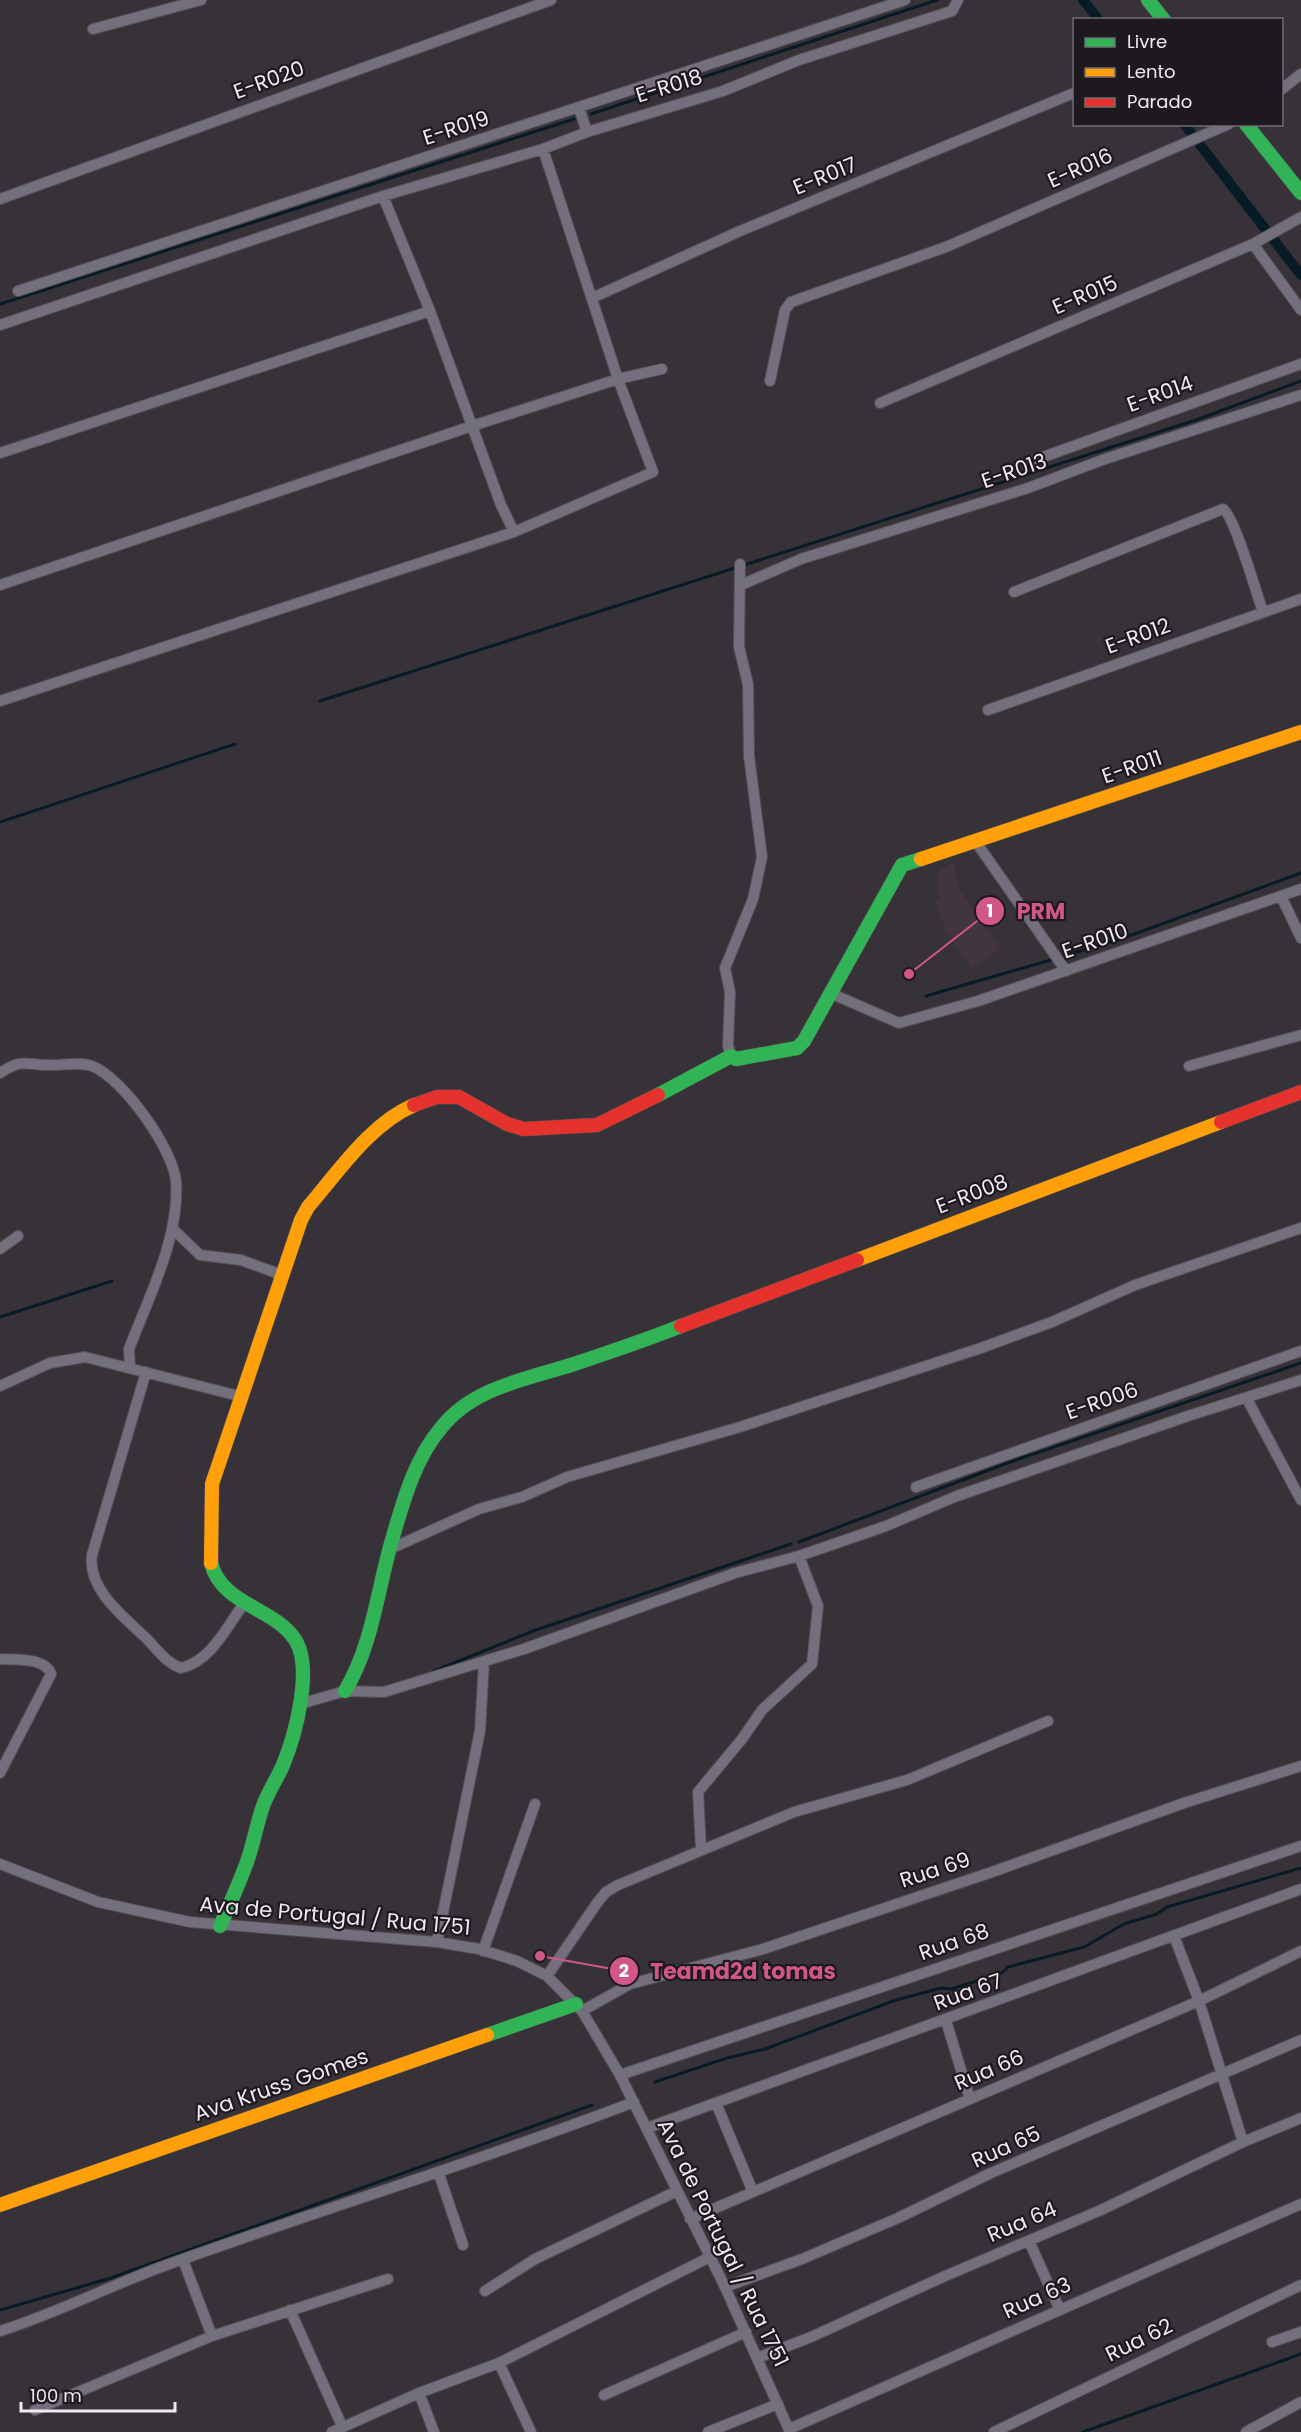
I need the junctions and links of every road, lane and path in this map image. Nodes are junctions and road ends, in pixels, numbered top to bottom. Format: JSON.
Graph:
{"nodes":[{"id":1,"x":201,"y":0,"type":"edge"},
{"id":2,"x":551,"y":0,"type":"edge"},
{"id":3,"x":905,"y":0,"type":"edge"},
{"id":4,"x":958,"y":0,"type":"edge"},
{"id":5,"x":1148,"y":0,"type":"edge"},
{"id":6,"x":1162,"y":18,"type":"edge"},
{"id":7,"x":93,"y":29,"type":"dead end"},
{"id":8,"x":1301,"y":74,"type":"edge"},
{"id":9,"x":1283,"y":88,"type":"edge"},
{"id":10,"x":1073,"y":93,"type":"edge"},
{"id":11,"x":579,"y":108,"type":"junction"},
{"id":12,"x":1224,"y":126,"type":"edge"},
{"id":13,"x":1248,"y":126,"type":"edge"},
{"id":14,"x":587,"y":132,"type":"junction"},
{"id":15,"x":543,"y":149,"type":"junction"},
{"id":16,"x":1301,"y":193,"type":"edge"},
{"id":17,"x":383,"y":196,"type":"junction"},
{"id":18,"x":0,"y":199,"type":"edge"},
{"id":19,"x":1301,"y":217,"type":"edge"},
{"id":20,"x":1253,"y":244,"type":"junction"},
{"id":21,"x":18,"y":291,"type":"dead end"},
{"id":22,"x":592,"y":298,"type":"junction"},
{"id":23,"x":1301,"y":310,"type":"edge"},
{"id":24,"x":430,"y":311,"type":"junction"},
{"id":25,"x":0,"y":325,"type":"edge"},
{"id":26,"x":1301,"y":364,"type":"edge"},
{"id":27,"x":662,"y":369,"type":"dead end"},
{"id":28,"x":618,"y":379,"type":"junction"},
{"id":29,"x":770,"y":381,"type":"dead end"},
{"id":30,"x":1301,"y":395,"type":"edge"},
{"id":31,"x":880,"y":403,"type":"dead end"},
{"id":32,"x":472,"y":426,"type":"junction"},
{"id":33,"x":0,"y":453,"type":"edge"},
{"id":34,"x":1032,"y":461,"type":"dead end"},
{"id":35,"x":514,"y":532,"type":"junction"},
{"id":36,"x":740,"y":564,"type":"dead end"},
{"id":37,"x":0,"y":585,"type":"edge"},
{"id":38,"x":741,"y":585,"type":"junction"},
{"id":39,"x":1014,"y":592,"type":"dead end"},
{"id":40,"x":1301,"y":598,"type":"edge"},
{"id":41,"x":1263,"y":612,"type":"junction"},
{"id":42,"x":0,"y":701,"type":"edge"},
{"id":43,"x":988,"y":710,"type":"dead end"},
{"id":44,"x":1301,"y":732,"type":"edge"},
{"id":45,"x":976,"y":842,"type":"junction"},
{"id":46,"x":1301,"y":889,"type":"edge"},
{"id":47,"x":1281,"y":896,"type":"junction"},
{"id":48,"x":1301,"y":938,"type":"edge"},
{"id":49,"x":1066,"y":971,"type":"junction"},
{"id":50,"x":830,"y":993,"type":"junction"},
{"id":51,"x":1301,"y":1035,"type":"edge"},
{"id":52,"x":731,"y":1056,"type":"junction"},
{"id":53,"x":1189,"y":1066,"type":"dead end"},
{"id":54,"x":0,"y":1073,"type":"edge"},
{"id":55,"x":1301,"y":1092,"type":"edge"},
{"id":56,"x":1301,"y":1228,"type":"edge"},
{"id":57,"x":173,"y":1229,"type":"junction"},
{"id":58,"x":18,"y":1236,"type":"dead end"},
{"id":59,"x":0,"y":1249,"type":"edge"},
{"id":60,"x":282,"y":1275,"type":"junction"},
{"id":61,"x":129,"y":1349,"type":"junction"},
{"id":62,"x":1301,"y":1351,"type":"edge"},
{"id":63,"x":113,"y":1365,"type":"junction"},
{"id":64,"x":130,"y":1368,"type":"junction"},
{"id":65,"x":146,"y":1372,"type":"junction"},
{"id":66,"x":1301,"y":1380,"type":"edge"},
{"id":67,"x":0,"y":1386,"type":"edge"},
{"id":68,"x":239,"y":1396,"type":"junction"},
{"id":69,"x":1247,"y":1399,"type":"junction"},
{"id":70,"x":916,"y":1487,"type":"dead end"},
{"id":71,"x":1301,"y":1500,"type":"edge"},
{"id":72,"x":390,"y":1548,"type":"junction"},
{"id":73,"x":799,"y":1556,"type":"junction"},
{"id":74,"x":243,"y":1605,"type":"junction"},
{"id":75,"x":0,"y":1659,"type":"edge"},
{"id":76,"x":484,"y":1662,"type":"junction"},
{"id":77,"x":345,"y":1691,"type":"junction"},
{"id":78,"x":300,"y":1704,"type":"junction"},
{"id":79,"x":1048,"y":1721,"type":"dead end"},
{"id":80,"x":1301,"y":1766,"type":"edge"},
{"id":81,"x":0,"y":1773,"type":"edge"},
{"id":82,"x":535,"y":1804,"type":"dead end"},
{"id":83,"x":1301,"y":1846,"type":"edge"},
{"id":84,"x":701,"y":1849,"type":"junction"},
{"id":85,"x":0,"y":1864,"type":"edge"},
{"id":86,"x":1301,"y":1889,"type":"edge"},
{"id":87,"x":220,"y":1926,"type":"junction"},
{"id":88,"x":1174,"y":1936,"type":"junction"},
{"id":89,"x":438,"y":1942,"type":"junction"},
{"id":90,"x":483,"y":1951,"type":"junction"},
{"id":91,"x":1301,"y":1951,"type":"edge"},
{"id":92,"x":547,"y":1976,"type":"junction"},
{"id":93,"x":1199,"y":2001,"type":"junction"},
{"id":94,"x":579,"y":2008,"type":"junction"},
{"id":95,"x":945,"y":2021,"type":"junction"},
{"id":96,"x":1301,"y":2040,"type":"edge"},
{"id":97,"x":620,"y":2075,"type":"junction"},
{"id":98,"x":1222,"y":2075,"type":"junction"},
{"id":99,"x":970,"y":2100,"type":"junction"},
{"id":100,"x":634,"y":2102,"type":"junction"},
{"id":101,"x":716,"y":2103,"type":"junction"},
{"id":102,"x":1301,"y":2118,"type":"edge"},
{"id":103,"x":647,"y":2128,"type":"junction"},
{"id":104,"x":1243,"y":2142,"type":"junction"},
{"id":105,"x":439,"y":2174,"type":"junction"},
{"id":106,"x":677,"y":2191,"type":"junction"},
{"id":107,"x":753,"y":2193,"type":"junction"},
{"id":108,"x":1301,"y":2204,"type":"edge"},
{"id":109,"x":0,"y":2205,"type":"edge"},
{"id":110,"x":690,"y":2220,"type":"junction"},
{"id":111,"x":1029,"y":2241,"type":"junction"},
{"id":112,"x":463,"y":2245,"type":"dead end"},
{"id":113,"x":710,"y":2257,"type":"junction"},
{"id":114,"x":183,"y":2260,"type":"junction"},
{"id":115,"x":388,"y":2279,"type":"dead end"},
{"id":116,"x":1301,"y":2284,"type":"edge"},
{"id":117,"x":725,"y":2287,"type":"junction"},
{"id":118,"x":485,"y":2291,"type":"dead end"},
{"id":119,"x":290,"y":2310,"type":"junction"},
{"id":120,"x":1060,"y":2310,"type":"junction"},
{"id":121,"x":0,"y":2331,"type":"edge"},
{"id":122,"x":746,"y":2332,"type":"junction"},
{"id":123,"x":1301,"y":2332,"type":"edge"},
{"id":124,"x":212,"y":2336,"type":"junction"},
{"id":125,"x":1272,"y":2342,"type":"dead end"},
{"id":126,"x":757,"y":2358,"type":"junction"},
{"id":127,"x":499,"y":2363,"type":"junction"},
{"id":128,"x":419,"y":2393,"type":"junction"},
{"id":129,"x":604,"y":2395,"type":"dead end"},
{"id":130,"x":1301,"y":2402,"type":"edge"},
{"id":131,"x":778,"y":2404,"type":"junction"},
{"id":132,"x":34,"y":2410,"type":"dead end"},
{"id":133,"x":342,"y":2426,"type":"junction"},
{"id":134,"x":789,"y":2431,"type":"edge"},
{"id":135,"x":332,"y":2432,"type":"edge"},
{"id":136,"x":434,"y":2432,"type":"edge"},
{"id":137,"x":531,"y":2432,"type":"edge"},
{"id":138,"x":708,"y":2432,"type":"edge"},
{"id":139,"x":994,"y":2432,"type":"edge"},
{"id":140,"x":1246,"y":2432,"type":"edge"}],
"edges":[{"from":1,"to":7,"type":"street"},
{"from":2,"to":18,"type":"street","name":"E-R020"},
{"from":3,"to":11,"type":"street","name":"E-R019"},
{"from":4,"to":14,"type":"street","name":"E-R018"},
{"from":5,"to":6,"type":"street"},
{"from":8,"to":9,"type":"street"},
{"from":10,"to":22,"type":"street","name":"E-R017"},
{"from":11,"to":14,"type":"street"},
{"from":11,"to":21,"type":"street","name":"E-R019"},
{"from":12,"to":29,"type":"street","name":"E-R016"},
{"from":13,"to":16,"type":"street"},
{"from":14,"to":15,"type":"street","name":"E-R018"},
{"from":15,"to":17,"type":"street","name":"E-R018"},
{"from":15,"to":22,"type":"street"},
{"from":17,"to":24,"type":"street"},
{"from":17,"to":25,"type":"street","name":"E-R018"},
{"from":19,"to":20,"type":"street","name":"E-R015"},
{"from":20,"to":23,"type":"street"},
{"from":20,"to":31,"type":"street","name":"E-R015"},
{"from":22,"to":28,"type":"street"},
{"from":24,"to":32,"type":"street"},
{"from":24,"to":33,"type":"street"},
{"from":26,"to":34,"type":"street","name":"E-R014"},
{"from":27,"to":28,"type":"street"},
{"from":28,"to":32,"type":"street"},
{"from":28,"to":35,"type":"street"},
{"from":30,"to":38,"type":"street","name":"E-R013"},
{"from":32,"to":35,"type":"street"},
{"from":32,"to":37,"type":"street"},
{"from":35,"to":42,"type":"street"},
{"from":36,"to":38,"type":"street"},
{"from":38,"to":52,"type":"street"},
{"from":39,"to":41,"type":"street"},
{"from":40,"to":41,"type":"street","name":"E-R012"},
{"from":41,"to":43,"type":"street","name":"E-R012"},
{"from":44,"to":45,"type":"street","name":"E-R011"},
{"from":45,"to":49,"type":"street"},
{"from":45,"to":50,"type":"street","name":"E-R011"},
{"from":46,"to":47,"type":"street","name":"E-R010"},
{"from":47,"to":48,"type":"street"},
{"from":47,"to":49,"type":"street","name":"E-R010"},
{"from":49,"to":50,"type":"street","name":"E-R010"},
{"from":50,"to":52,"type":"street","name":"E-R011"},
{"from":51,"to":53,"type":"street"},
{"from":52,"to":60,"type":"street"},
{"from":54,"to":57,"type":"street"},
{"from":55,"to":72,"type":"street","name":"E-R008"},
{"from":56,"to":72,"type":"street"},
{"from":57,"to":60,"type":"street"},
{"from":57,"to":61,"type":"street"},
{"from":58,"to":59,"type":"street"},
{"from":60,"to":68,"type":"street"},
{"from":61,"to":63,"type":"street"},
{"from":61,"to":64,"type":"street"},
{"from":62,"to":70,"type":"street","name":"E-R006"},
{"from":63,"to":64,"type":"street"},
{"from":63,"to":67,"type":"street"},
{"from":64,"to":65,"type":"street"},
{"from":65,"to":68,"type":"street"},
{"from":65,"to":74,"type":"street"},
{"from":66,"to":69,"type":"street"},
{"from":68,"to":74,"type":"street"},
{"from":69,"to":71,"type":"street"},
{"from":69,"to":73,"type":"street"},
{"from":72,"to":77,"type":"street","name":"E-R008"},
{"from":73,"to":76,"type":"street"},
{"from":73,"to":84,"type":"street"},
{"from":74,"to":78,"type":"street"},
{"from":75,"to":81,"type":"street"},
{"from":76,"to":77,"type":"street"},
{"from":76,"to":89,"type":"street"},
{"from":77,"to":78,"type":"street"},
{"from":78,"to":87,"type":"street"},
{"from":79,"to":84,"type":"street"},
{"from":80,"to":94,"type":"street","name":"Rua 69"},
{"from":82,"to":90,"type":"street"},
{"from":83,"to":97,"type":"street","name":"Rua 68"},
{"from":84,"to":92,"type":"street"},
{"from":85,"to":87,"type":"street","name":"Ava de Portugal / Rua 1751"},
{"from":86,"to":88,"type":"street","name":"Rua 67"},
{"from":87,"to":89,"type":"street","name":"Ava de Portugal / Rua 1751"},
{"from":88,"to":93,"type":"street"},
{"from":88,"to":95,"type":"street","name":"Rua 67"},
{"from":89,"to":90,"type":"street","name":"Ava de Portugal / Rua 1751"},
{"from":90,"to":92,"type":"street","name":"Ava de Portugal / Rua 1751"},
{"from":91,"to":93,"type":"street","name":"Rua 66"},
{"from":92,"to":94,"type":"street","name":"Ava de Portugal / Rua 1751"},
{"from":93,"to":98,"type":"street"},
{"from":93,"to":99,"type":"street","name":"Rua 66"},
{"from":94,"to":97,"type":"street","name":"Ava de Portugal / Rua 1751"},
{"from":94,"to":109,"type":"street","name":"Ava Kruss Gomes"},
{"from":95,"to":99,"type":"street"},
{"from":95,"to":101,"type":"street","name":"Rua 67"},
{"from":96,"to":98,"type":"street","name":"Rua 65"},
{"from":97,"to":100,"type":"street","name":"Ava de Portugal / Rua 1751"},
{"from":98,"to":104,"type":"street"},
{"from":98,"to":117,"type":"street","name":"Rua 65"},
{"from":99,"to":107,"type":"street","name":"Rua 66"},
{"from":100,"to":103,"type":"street","name":"Ava de Portugal / Rua 1751"},
{"from":100,"to":105,"type":"street"},
{"from":101,"to":103,"type":"street","name":"Rua 67"},
{"from":101,"to":107,"type":"street"},
{"from":102,"to":104,"type":"street","name":"Rua 64"},
{"from":103,"to":106,"type":"street","name":"Ava de Portugal / Rua 1751"},
{"from":104,"to":111,"type":"street","name":"Rua 64"},
{"from":105,"to":112,"type":"street"},
{"from":105,"to":114,"type":"street"},
{"from":106,"to":110,"type":"street","name":"Ava de Portugal / Rua 1751"},
{"from":106,"to":118,"type":"street"},
{"from":107,"to":110,"type":"street","name":"Rua 66"},
{"from":108,"to":120,"type":"street","name":"Rua 63"},
{"from":110,"to":113,"type":"street","name":"Ava de Portugal / Rua 1751"},
{"from":111,"to":120,"type":"street"},
{"from":111,"to":126,"type":"street","name":"Rua 64"},
{"from":113,"to":117,"type":"street","name":"Ava de Portugal / Rua 1751"},
{"from":113,"to":127,"type":"street"},
{"from":114,"to":121,"type":"street"},
{"from":114,"to":124,"type":"street"},
{"from":115,"to":119,"type":"street"},
{"from":116,"to":139,"type":"street","name":"Rua 62"},
{"from":117,"to":122,"type":"street","name":"Ava de Portugal / Rua 1751"},
{"from":119,"to":124,"type":"street"},
{"from":119,"to":133,"type":"street"},
{"from":120,"to":134,"type":"street","name":"Rua 63"},
{"from":122,"to":126,"type":"street","name":"Ava de Portugal / Rua 1751"},
{"from":122,"to":129,"type":"street"},
{"from":123,"to":125,"type":"street"},
{"from":124,"to":132,"type":"street"},
{"from":126,"to":131,"type":"street","name":"Ava de Portugal / Rua 1751"},
{"from":127,"to":128,"type":"street"},
{"from":127,"to":137,"type":"street"},
{"from":128,"to":133,"type":"street"},
{"from":128,"to":136,"type":"street"},
{"from":130,"to":140,"type":"street"},
{"from":131,"to":134,"type":"street","name":"Ava de Portugal / Rua 1751"},
{"from":131,"to":138,"type":"street"},
{"from":133,"to":135,"type":"street"}]}
